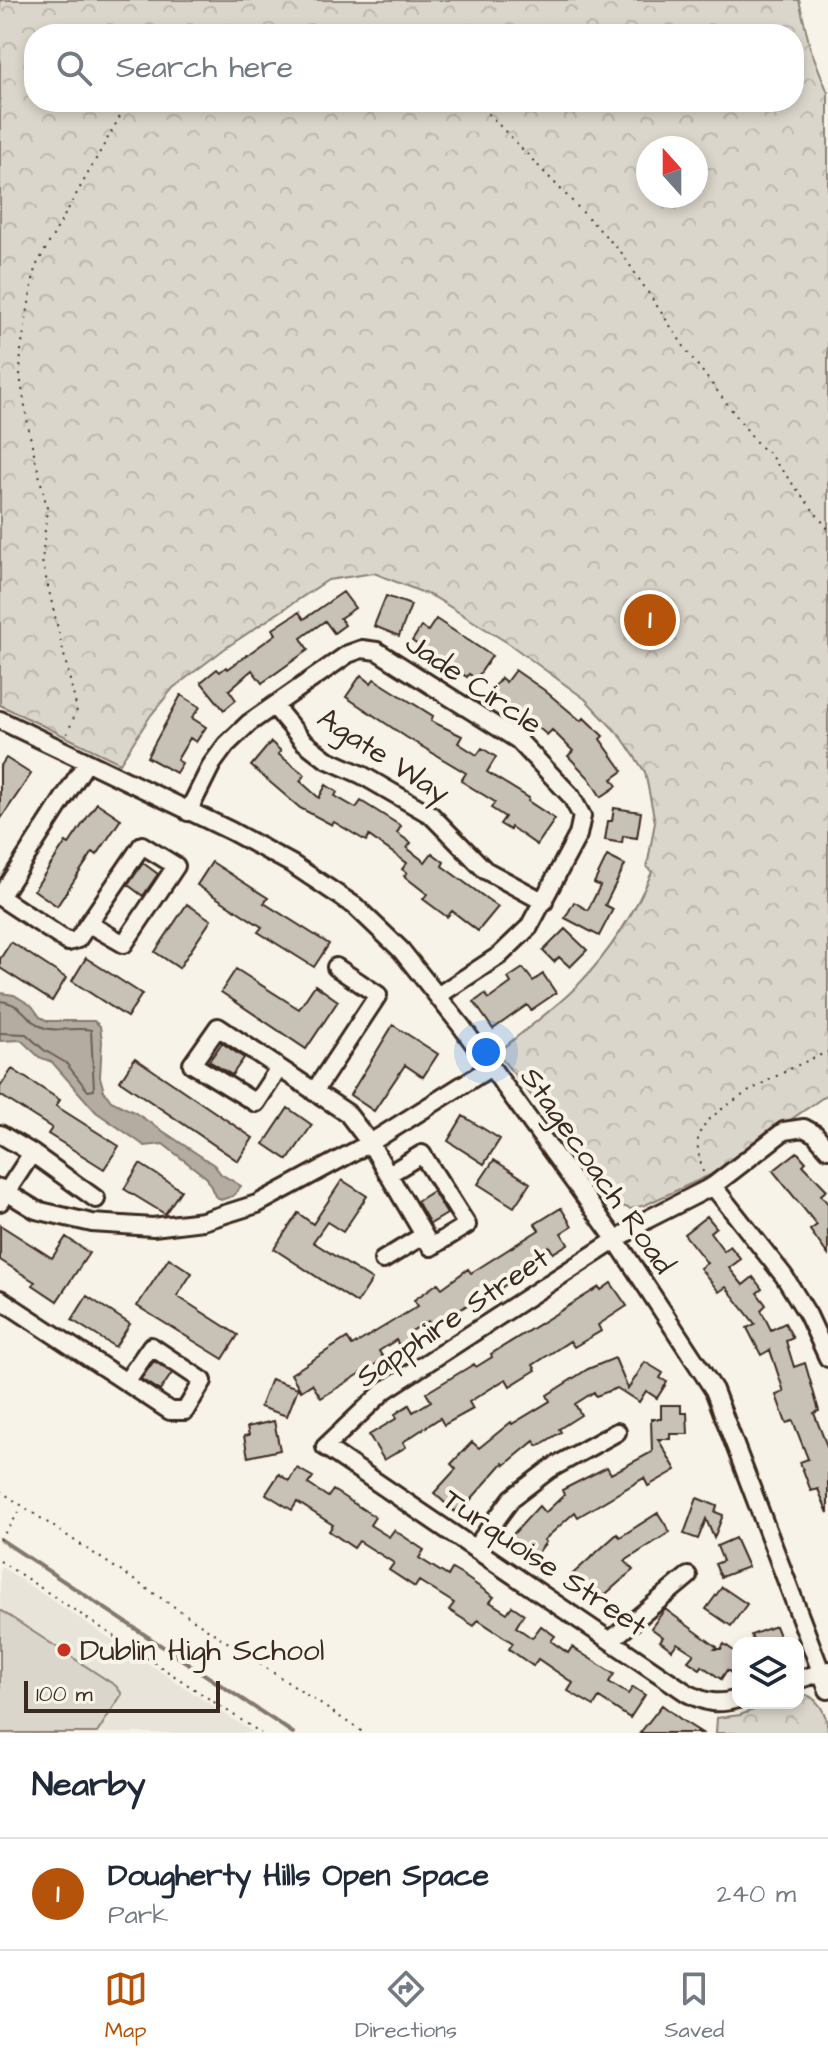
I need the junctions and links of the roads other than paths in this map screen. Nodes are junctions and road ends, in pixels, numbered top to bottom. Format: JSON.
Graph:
{"nodes":[{"id":1,"x":274,"y":706,"type":"junction"},
{"id":2,"x":0,"y":720,"type":"edge"},
{"id":3,"x":87,"y":762,"type":"junction"},
{"id":4,"x":188,"y":812,"type":"junction"},
{"id":5,"x":0,"y":897,"type":"edge"},
{"id":6,"x":544,"y":902,"type":"junction"},
{"id":7,"x":89,"y":924,"type":"junction"},
{"id":8,"x":336,"y":967,"type":"dead end"},
{"id":9,"x":439,"y":995,"type":"junction"},
{"id":10,"x":491,"y":1067,"type":"junction"},
{"id":11,"x":279,"y":1068,"type":"junction"},
{"id":12,"x":314,"y":1092,"type":"junction"},
{"id":13,"x":0,"y":1134,"type":"edge"},
{"id":14,"x":370,"y":1143,"type":"junction"},
{"id":15,"x":828,"y":1149,"type":"edge"},
{"id":16,"x":32,"y":1153,"type":"junction"},
{"id":17,"x":389,"y":1174,"type":"junction"},
{"id":18,"x":713,"y":1186,"type":"junction"},
{"id":19,"x":2,"y":1194,"type":"edge"},
{"id":20,"x":96,"y":1199,"type":"dead end"},
{"id":21,"x":424,"y":1235,"type":"junction"},
{"id":22,"x":616,"y":1240,"type":"junction"},
{"id":23,"x":383,"y":1260,"type":"dead end"},
{"id":24,"x":0,"y":1299,"type":"edge"},
{"id":25,"x":828,"y":1358,"type":"edge"},
{"id":26,"x":126,"y":1382,"type":"junction"},
{"id":27,"x":617,"y":1432,"type":"dead end"},
{"id":28,"x":325,"y":1447,"type":"joint"},
{"id":29,"x":475,"y":1548,"type":"junction"},
{"id":30,"x":688,"y":1576,"type":"dead end"},
{"id":31,"x":611,"y":1640,"type":"junction"},
{"id":32,"x":824,"y":1671,"type":"edge"},
{"id":33,"x":804,"y":1678,"type":"edge"},
{"id":34,"x":828,"y":1690,"type":"edge"},
{"id":35,"x":732,"y":1701,"type":"edge"}],
"edges":[{"from":1,"to":4,"type":"street","name":"Jade Circle"},
{"from":1,"to":6,"type":"street","name":"Agate Way"},
{"from":1,"to":6,"type":"street","name":"Jade Circle"},
{"from":2,"to":3,"type":"street","name":"Stagecoach Road"},
{"from":3,"to":4,"type":"street","name":"Stagecoach Road"},
{"from":3,"to":5,"type":"street"},
{"from":4,"to":9,"type":"street","name":"Stagecoach Road"},
{"from":5,"to":7,"type":"street"},
{"from":6,"to":9,"type":"street","name":"Jade Circle"},
{"from":7,"to":7,"type":"street"},
{"from":8,"to":12,"type":"street"},
{"from":9,"to":10,"type":"street","name":"Stagecoach Road"},
{"from":10,"to":14,"type":"street"},
{"from":10,"to":22,"type":"street","name":"Stagecoach Road"},
{"from":11,"to":11,"type":"street"},
{"from":11,"to":12,"type":"street"},
{"from":12,"to":14,"type":"street"},
{"from":13,"to":16,"type":"street"},
{"from":14,"to":17,"type":"street"},
{"from":14,"to":19,"type":"street"},
{"from":15,"to":18,"type":"street","name":"Sapphire Street"},
{"from":16,"to":19,"type":"street"},
{"from":16,"to":20,"type":"street"},
{"from":17,"to":21,"type":"street"},
{"from":17,"to":21,"type":"street"},
{"from":18,"to":22,"type":"street","name":"Sapphire Street"},
{"from":18,"to":25,"type":"street"},
{"from":21,"to":23,"type":"street"},
{"from":22,"to":28,"type":"street","name":"Sapphire Street"},
{"from":22,"to":32,"type":"street","name":"Stagecoach Road"},
{"from":24,"to":26,"type":"street"},
{"from":26,"to":26,"type":"street"},
{"from":27,"to":29,"type":"street"},
{"from":28,"to":29,"type":"street","name":"Turquoise Street"},
{"from":29,"to":31,"type":"street","name":"Turquoise Street"},
{"from":30,"to":31,"type":"street"},
{"from":31,"to":35,"type":"street","name":"Turquoise Street"},
{"from":32,"to":33,"type":"street"},
{"from":32,"to":34,"type":"street","name":"Stagecoach Road"}]}
